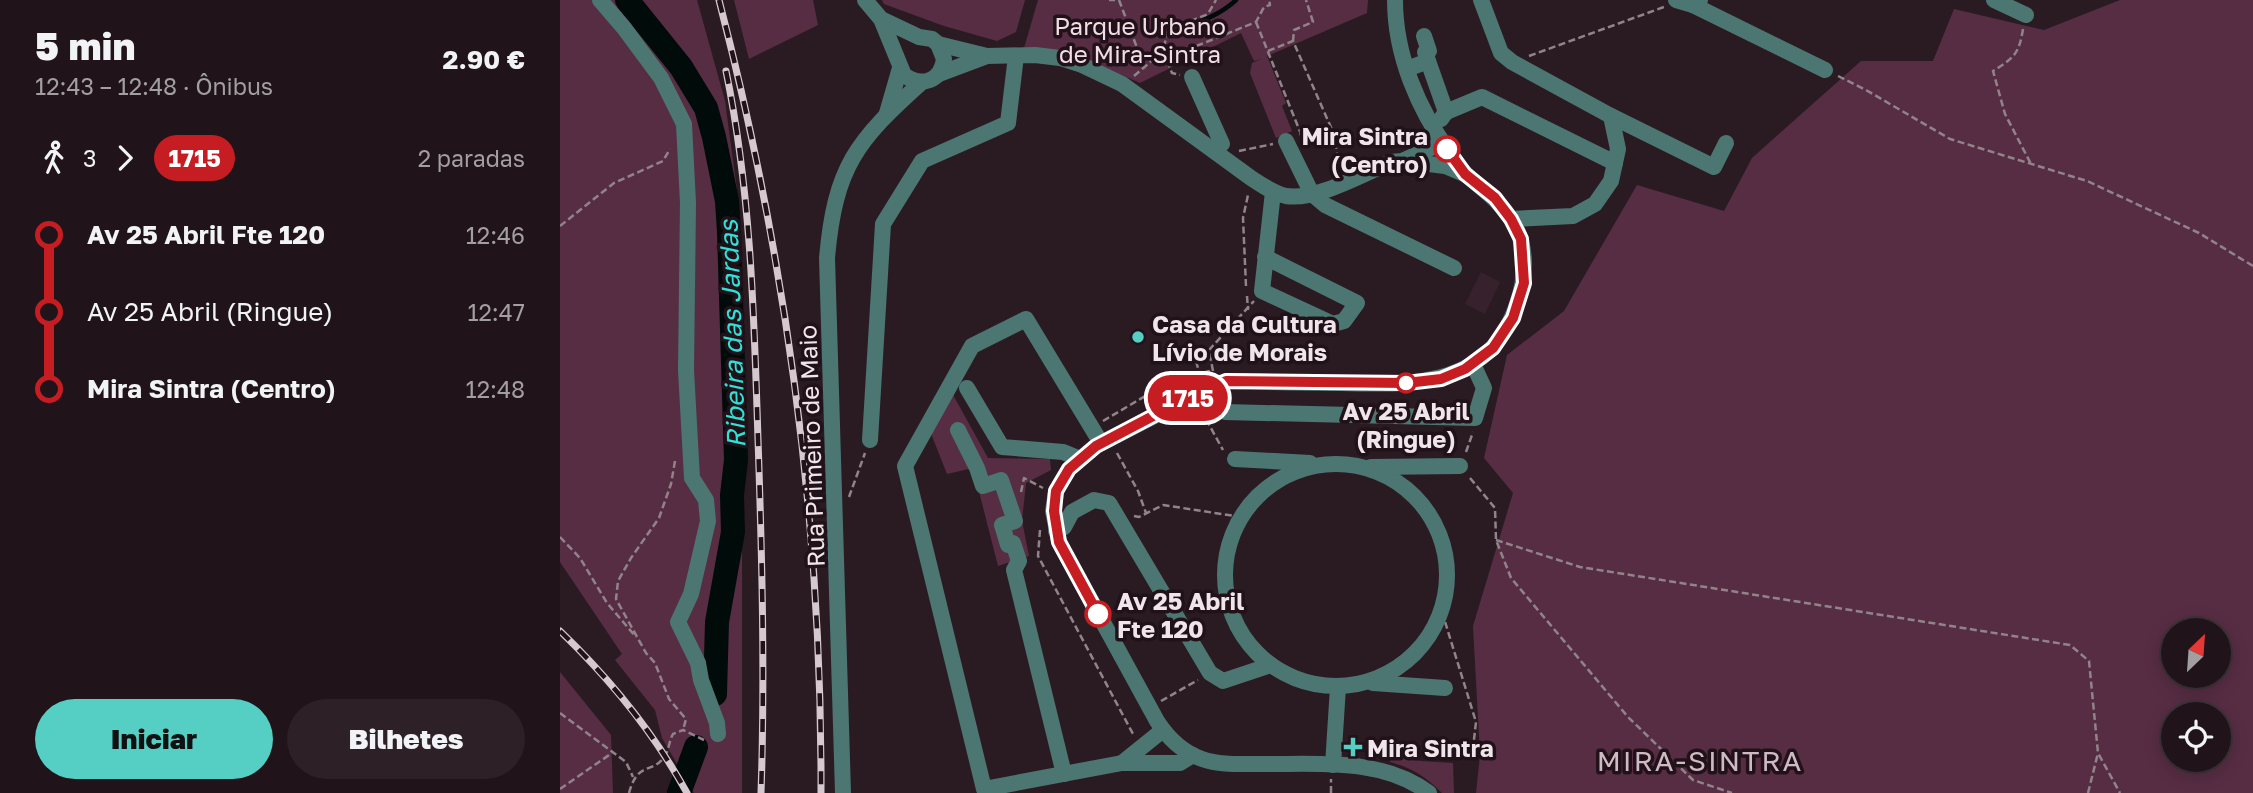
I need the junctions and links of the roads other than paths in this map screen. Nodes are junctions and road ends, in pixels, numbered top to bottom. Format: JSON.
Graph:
{"nodes":[{"id":1,"x":600,"y":0,"type":"edge"},
{"id":2,"x":865,"y":0,"type":"edge"},
{"id":3,"x":1395,"y":0,"type":"edge"},
{"id":4,"x":1481,"y":0,"type":"edge"},
{"id":5,"x":1994,"y":0,"type":"edge"},
{"id":6,"x":1687,"y":2,"type":"edge"},
{"id":7,"x":2026,"y":15,"type":"road end"},
{"id":8,"x":881,"y":19,"type":"junction"},
{"id":9,"x":1424,"y":36,"type":"dead end"},
{"id":10,"x":919,"y":37,"type":"junction"},
{"id":11,"x":938,"y":44,"type":"junction"},
{"id":12,"x":987,"y":56,"type":"junction"},
{"id":13,"x":1016,"y":56,"type":"junction"},
{"id":14,"x":1428,"y":61,"type":"junction"},
{"id":15,"x":899,"y":65,"type":"junction"},
{"id":16,"x":1407,"y":69,"type":"junction"},
{"id":17,"x":1825,"y":71,"type":"road end"},
{"id":18,"x":939,"y":74,"type":"junction"},
{"id":19,"x":1192,"y":77,"type":"road end"},
{"id":20,"x":922,"y":82,"type":"junction"},
{"id":21,"x":1446,"y":113,"type":"junction"},
{"id":22,"x":887,"y":114,"type":"junction"},
{"id":23,"x":1611,"y":116,"type":"junction"},
{"id":24,"x":1438,"y":136,"type":"junction"},
{"id":25,"x":1286,"y":141,"type":"road end"},
{"id":26,"x":1727,"y":143,"type":"dead end"},
{"id":27,"x":1222,"y":144,"type":"road end"},
{"id":28,"x":1402,"y":161,"type":"junction"},
{"id":29,"x":1615,"y":163,"type":"junction"},
{"id":30,"x":1465,"y":174,"type":"junction"},
{"id":31,"x":1273,"y":192,"type":"junction"},
{"id":32,"x":1312,"y":194,"type":"junction"},
{"id":33,"x":1511,"y":219,"type":"junction"},
{"id":34,"x":1265,"y":257,"type":"junction"},
{"id":35,"x":1454,"y":268,"type":"dead end"},
{"id":36,"x":1473,"y":364,"type":"junction"},
{"id":37,"x":967,"y":388,"type":"dead end"},
{"id":38,"x":1225,"y":412,"type":"dead end"},
{"id":39,"x":958,"y":430,"type":"dead end"},
{"id":40,"x":870,"y":440,"type":"road end"},
{"id":41,"x":1105,"y":441,"type":"junction"},
{"id":42,"x":1080,"y":459,"type":"junction"},
{"id":43,"x":1235,"y":459,"type":"dead end"},
{"id":44,"x":1334,"y":463,"type":"junction"},
{"id":45,"x":1460,"y":466,"type":"road end"},
{"id":46,"x":1365,"y":467,"type":"junction"},
{"id":47,"x":1048,"y":530,"type":"junction"},
{"id":48,"x":1271,"y":665,"type":"junction"},
{"id":49,"x":1367,"y":682,"type":"junction"},
{"id":50,"x":1338,"y":687,"type":"junction"},
{"id":51,"x":1445,"y":688,"type":"dead end"},
{"id":52,"x":1163,"y":730,"type":"junction"},
{"id":53,"x":718,"y":734,"type":"road end"},
{"id":54,"x":1192,"y":755,"type":"junction"},
{"id":55,"x":1122,"y":763,"type":"junction"},
{"id":56,"x":1332,"y":769,"type":"junction"},
{"id":57,"x":1064,"y":774,"type":"junction"},
{"id":58,"x":977,"y":791,"type":"edge"},
{"id":59,"x":843,"y":793,"type":"edge"},
{"id":60,"x":1429,"y":793,"type":"edge"}],
"edges":[{"from":1,"to":53,"type":"street"},
{"from":2,"to":8,"type":"street"},
{"from":3,"to":16,"type":"street"},
{"from":4,"to":23,"type":"street"},
{"from":5,"to":7,"type":"street"},
{"from":6,"to":17,"type":"street"},
{"from":8,"to":10,"type":"street"},
{"from":8,"to":15,"type":"street"},
{"from":9,"to":14,"type":"street"},
{"from":10,"to":11,"type":"street"},
{"from":10,"to":15,"type":"street"},
{"from":11,"to":12,"type":"street"},
{"from":11,"to":18,"type":"street"},
{"from":12,"to":13,"type":"street"},
{"from":12,"to":18,"type":"street"},
{"from":13,"to":31,"type":"street"},
{"from":13,"to":40,"type":"street"},
{"from":14,"to":16,"type":"street"},
{"from":14,"to":21,"type":"street"},
{"from":15,"to":20,"type":"street"},
{"from":15,"to":22,"type":"street","name":"Rua Primeiro de Maio"},
{"from":16,"to":24,"type":"street"},
{"from":18,"to":20,"type":"street"},
{"from":19,"to":27,"type":"street"},
{"from":20,"to":22,"type":"street","name":"Rua Primeiro de Maio"},
{"from":21,"to":24,"type":"street"},
{"from":21,"to":29,"type":"street"},
{"from":22,"to":59,"type":"street","name":"Rua Primeiro de Maio"},
{"from":23,"to":26,"type":"street"},
{"from":23,"to":29,"type":"street"},
{"from":24,"to":28,"type":"street"},
{"from":24,"to":30,"type":"street"},
{"from":25,"to":32,"type":"street"},
{"from":28,"to":30,"type":"street"},
{"from":28,"to":32,"type":"street"},
{"from":29,"to":33,"type":"street"},
{"from":30,"to":33,"type":"street"},
{"from":31,"to":32,"type":"street"},
{"from":31,"to":34,"type":"street"},
{"from":32,"to":35,"type":"street"},
{"from":33,"to":36,"type":"street"},
{"from":34,"to":34,"type":"street"},
{"from":36,"to":38,"type":"street"},
{"from":36,"to":41,"type":"street"},
{"from":37,"to":42,"type":"street"},
{"from":39,"to":57,"type":"street"},
{"from":41,"to":42,"type":"street"},
{"from":41,"to":58,"type":"street"},
{"from":42,"to":47,"type":"street"},
{"from":43,"to":44,"type":"street"},
{"from":44,"to":46,"type":"street"},
{"from":44,"to":48,"type":"street"},
{"from":45,"to":46,"type":"street"},
{"from":46,"to":49,"type":"street"},
{"from":47,"to":48,"type":"street"},
{"from":47,"to":52,"type":"street"},
{"from":48,"to":50,"type":"street"},
{"from":49,"to":50,"type":"street"},
{"from":49,"to":51,"type":"street"},
{"from":50,"to":56,"type":"street"},
{"from":52,"to":54,"type":"street"},
{"from":52,"to":55,"type":"street"},
{"from":54,"to":55,"type":"street"},
{"from":54,"to":56,"type":"street"},
{"from":55,"to":57,"type":"street"},
{"from":56,"to":60,"type":"street"},
{"from":57,"to":58,"type":"street"}]}
